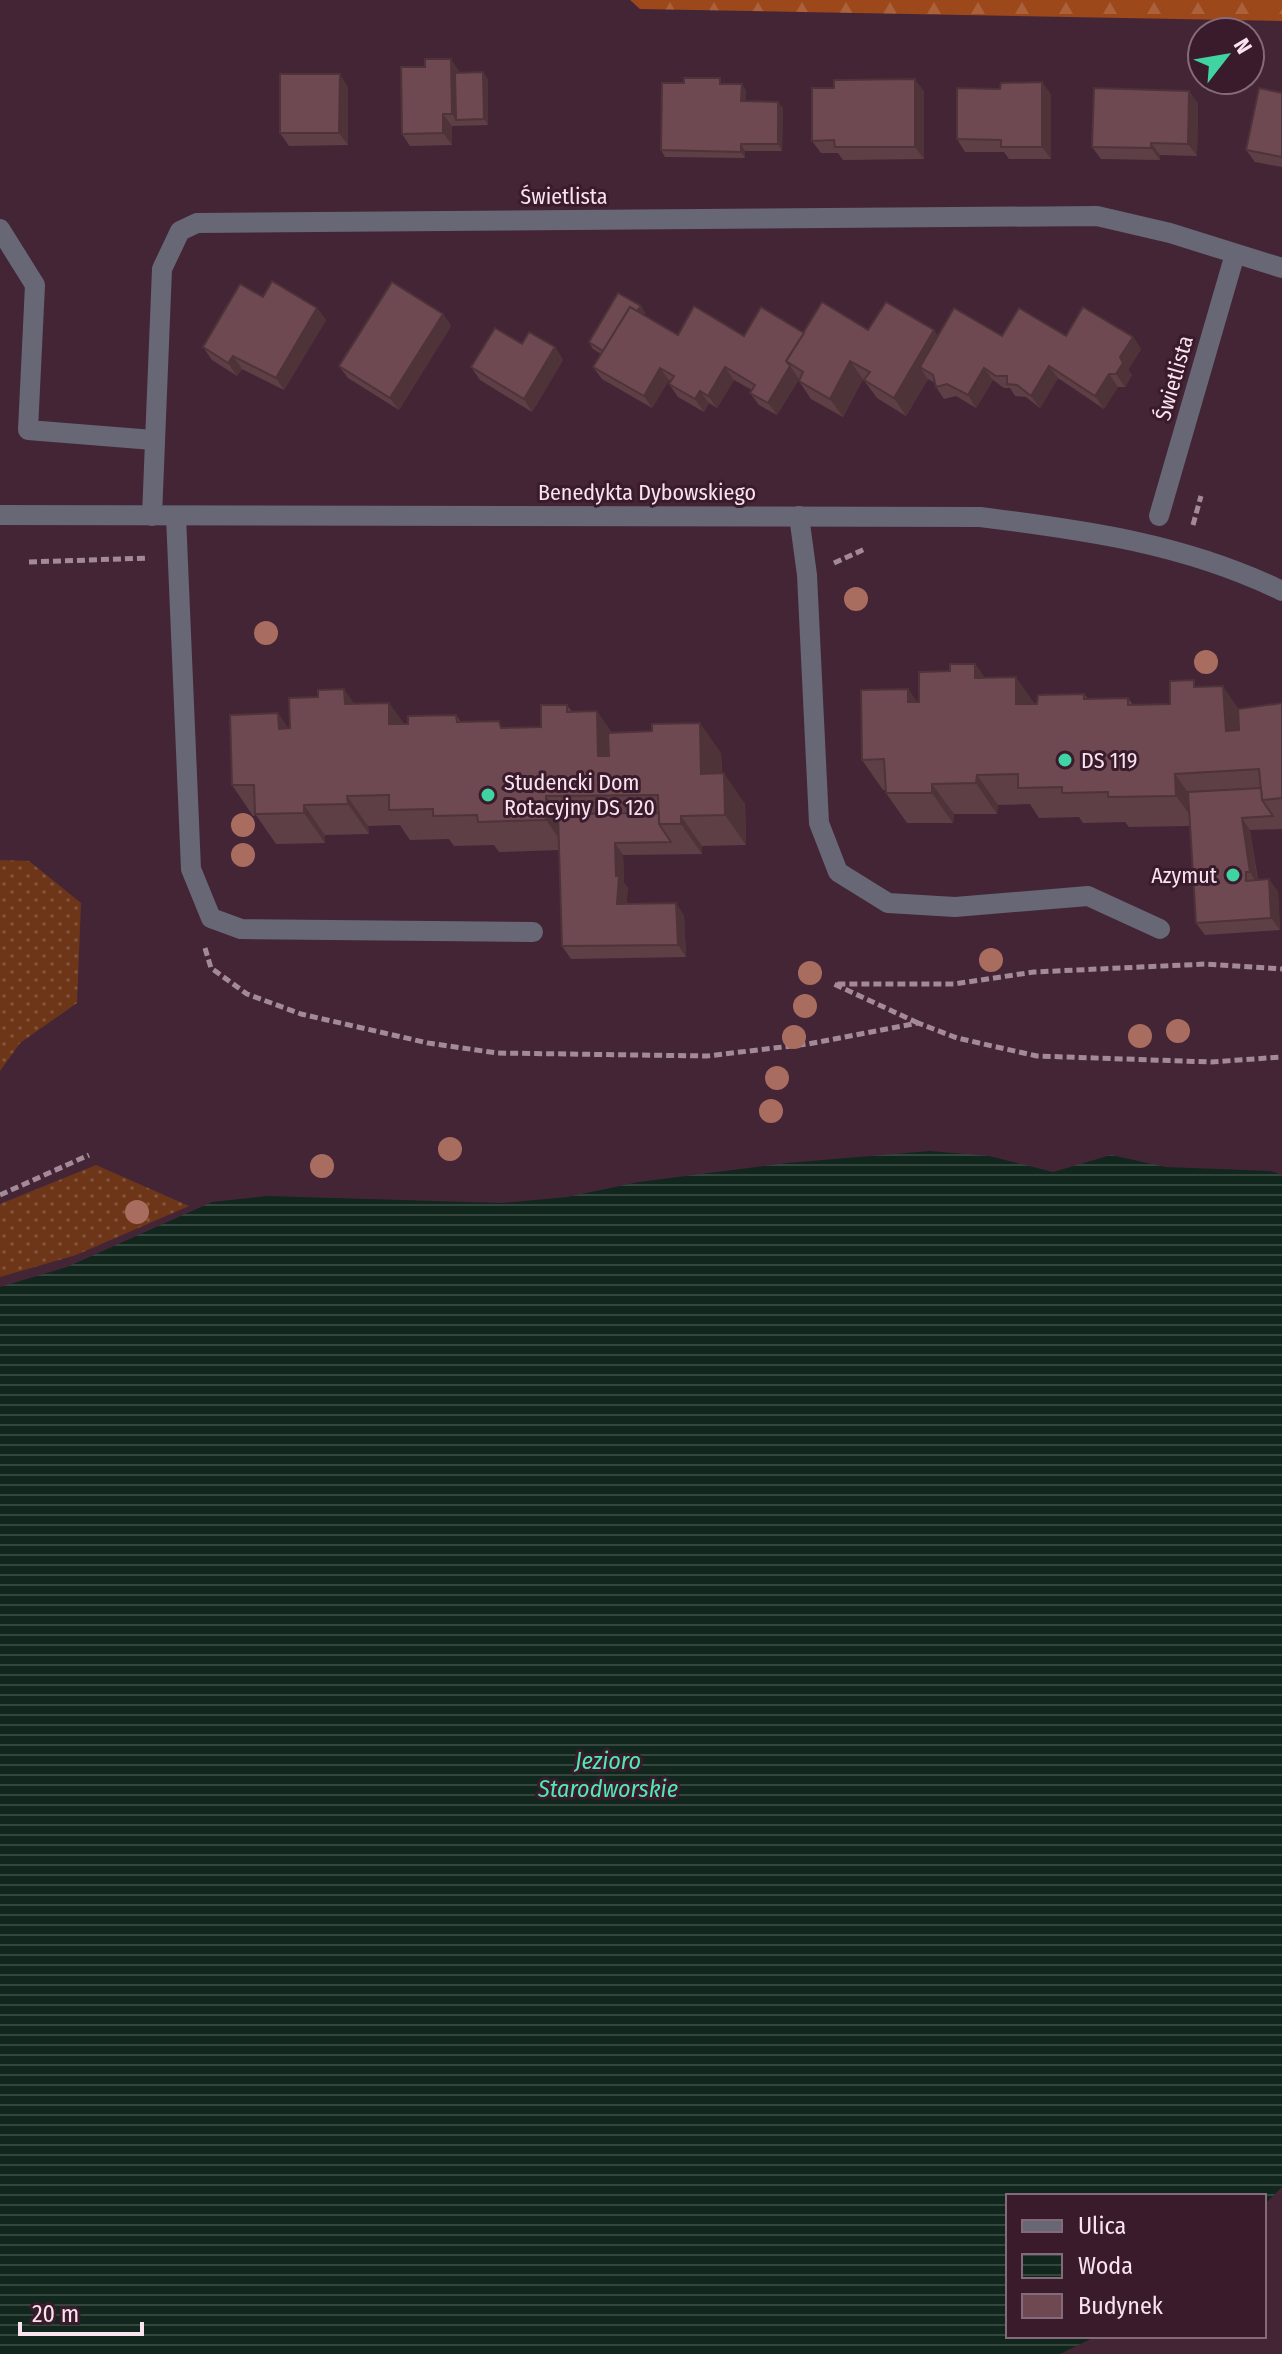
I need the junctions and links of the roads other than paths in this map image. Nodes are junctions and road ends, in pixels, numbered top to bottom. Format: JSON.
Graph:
{"nodes":[{"id":1,"x":0,"y":229,"type":"edge"},
{"id":2,"x":1235,"y":254,"type":"junction"},
{"id":3,"x":1282,"y":268,"type":"edge"},
{"id":4,"x":153,"y":440,"type":"junction"},
{"id":5,"x":0,"y":515,"type":"edge"},
{"id":6,"x":152,"y":516,"type":"junction"},
{"id":7,"x":176,"y":516,"type":"junction"},
{"id":8,"x":799,"y":516,"type":"junction"},
{"id":9,"x":1159,"y":516,"type":"dead end"},
{"id":10,"x":1282,"y":591,"type":"edge"},
{"id":11,"x":1160,"y":929,"type":"dead end"},
{"id":12,"x":533,"y":932,"type":"dead end"}],
"edges":[{"from":1,"to":4,"type":"street"},
{"from":2,"to":3,"type":"street","name":"Świetlista"},
{"from":2,"to":4,"type":"street","name":"Świetlista"},
{"from":2,"to":9,"type":"street","name":"Świetlista"},
{"from":4,"to":6,"type":"street","name":"Świetlista"},
{"from":5,"to":6,"type":"street","name":"Benedykta Dybowskiego"},
{"from":6,"to":7,"type":"street","name":"Benedykta Dybowskiego"},
{"from":7,"to":8,"type":"street","name":"Benedykta Dybowskiego"},
{"from":7,"to":12,"type":"street"},
{"from":8,"to":10,"type":"street","name":"Benedykta Dybowskiego"},
{"from":8,"to":11,"type":"street"}]}
